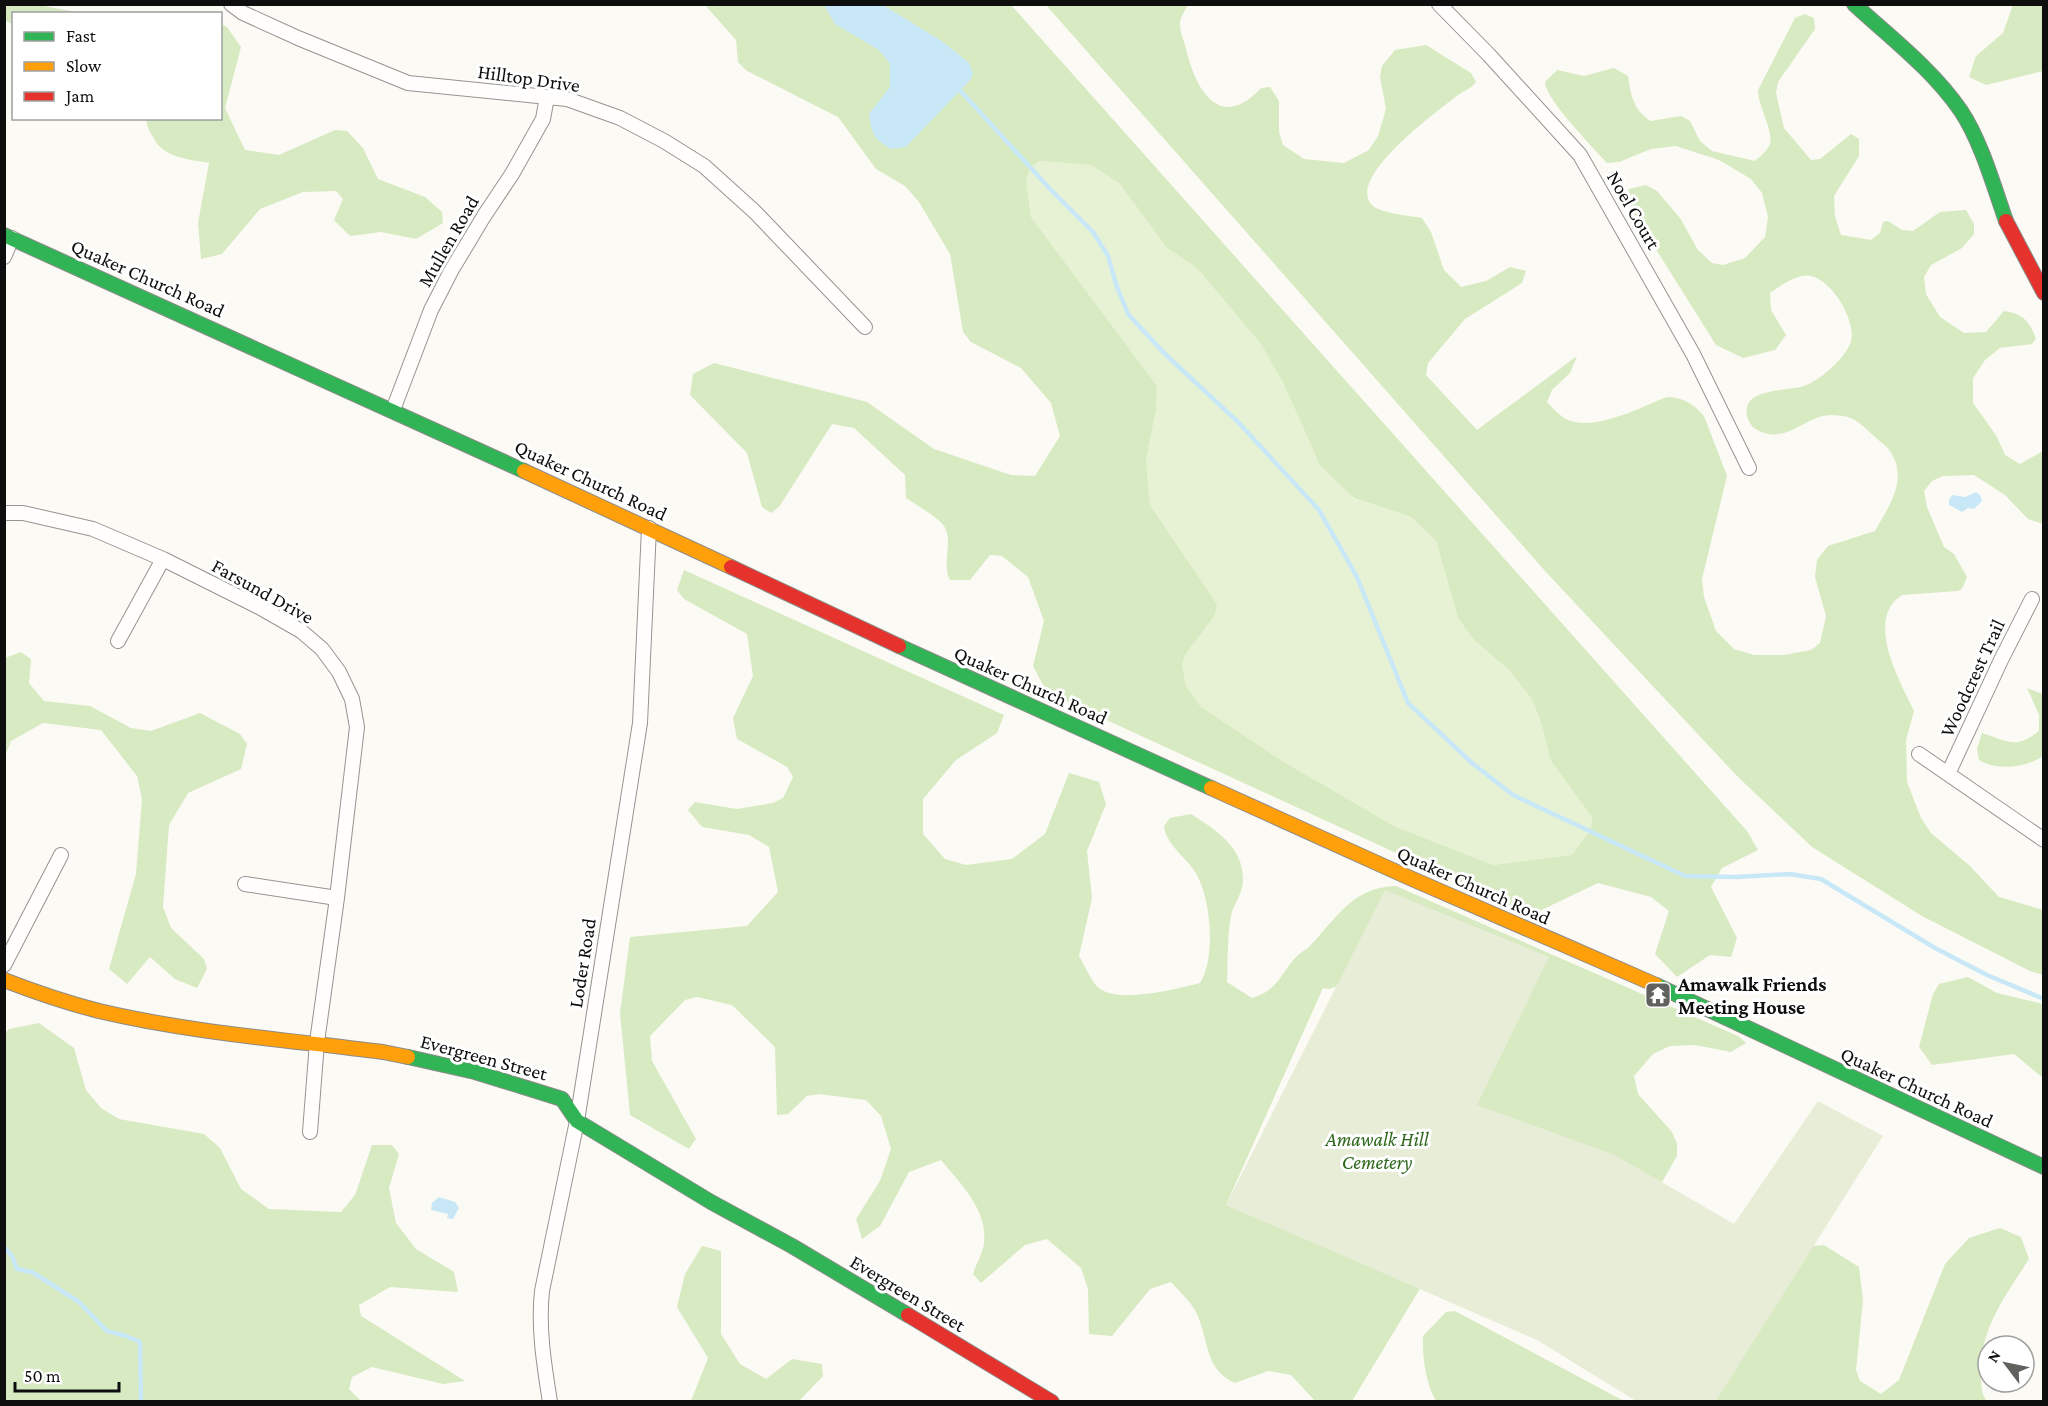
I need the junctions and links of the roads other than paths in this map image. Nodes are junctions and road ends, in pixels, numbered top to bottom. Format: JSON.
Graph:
{"nodes":[{"id":1,"x":231,"y":4,"type":"edge"},
{"id":2,"x":1439,"y":4,"type":"edge"},
{"id":3,"x":1854,"y":4,"type":"edge"},
{"id":4,"x":547,"y":97,"type":"junction"},
{"id":5,"x":8,"y":236,"type":"edge"},
{"id":6,"x":4,"y":257,"type":"edge"},
{"id":7,"x":2043,"y":293,"type":"edge"},
{"id":8,"x":865,"y":327,"type":"dead end"},
{"id":9,"x":393,"y":410,"type":"junction"},
{"id":10,"x":1749,"y":468,"type":"dead end"},
{"id":11,"x":4,"y":513,"type":"edge"},
{"id":12,"x":650,"y":528,"type":"junction"},
{"id":13,"x":163,"y":559,"type":"junction"},
{"id":14,"x":2032,"y":599,"type":"dead end"},
{"id":15,"x":118,"y":641,"type":"dead end"},
{"id":16,"x":1919,"y":754,"type":"dead end"},
{"id":17,"x":1948,"y":774,"type":"junction"},
{"id":18,"x":2043,"y":840,"type":"edge"},
{"id":19,"x":61,"y":855,"type":"dead end"},
{"id":20,"x":245,"y":884,"type":"dead end"},
{"id":21,"x":337,"y":898,"type":"junction"},
{"id":22,"x":4,"y":964,"type":"edge"},
{"id":23,"x":4,"y":980,"type":"edge"},
{"id":24,"x":317,"y":1042,"type":"junction"},
{"id":25,"x":577,"y":1121,"type":"junction"},
{"id":26,"x":310,"y":1132,"type":"dead end"},
{"id":27,"x":2043,"y":1167,"type":"edge"},
{"id":28,"x":550,"y":1401,"type":"edge"},
{"id":29,"x":1052,"y":1401,"type":"edge"}],
"edges":[{"from":1,"to":4,"type":"street","name":"Hilltop Drive"},
{"from":2,"to":10,"type":"street","name":"Noel Court"},
{"from":3,"to":7,"type":"street"},
{"from":4,"to":8,"type":"street","name":"Hilltop Drive"},
{"from":4,"to":9,"type":"street","name":"Mullen Road"},
{"from":5,"to":6,"type":"street"},
{"from":5,"to":9,"type":"street","name":"Quaker Church Road"},
{"from":9,"to":12,"type":"street","name":"Quaker Church Road"},
{"from":11,"to":13,"type":"street","name":"Farsund Drive"},
{"from":12,"to":25,"type":"street","name":"Loder Road"},
{"from":12,"to":27,"type":"street","name":"Quaker Church Road"},
{"from":13,"to":15,"type":"street"},
{"from":13,"to":21,"type":"street","name":"Farsund Drive"},
{"from":14,"to":17,"type":"street","name":"Woodcrest Trail"},
{"from":16,"to":17,"type":"street"},
{"from":17,"to":18,"type":"street"},
{"from":19,"to":22,"type":"street"},
{"from":20,"to":21,"type":"street"},
{"from":21,"to":24,"type":"street","name":"Farsund Drive"},
{"from":23,"to":24,"type":"street","name":"Evergreen Street"},
{"from":24,"to":25,"type":"street","name":"Evergreen Street"},
{"from":24,"to":26,"type":"street","name":"Farsund Drive"},
{"from":25,"to":28,"type":"street","name":"Loder Road"},
{"from":25,"to":29,"type":"street","name":"Evergreen Street"}]}
